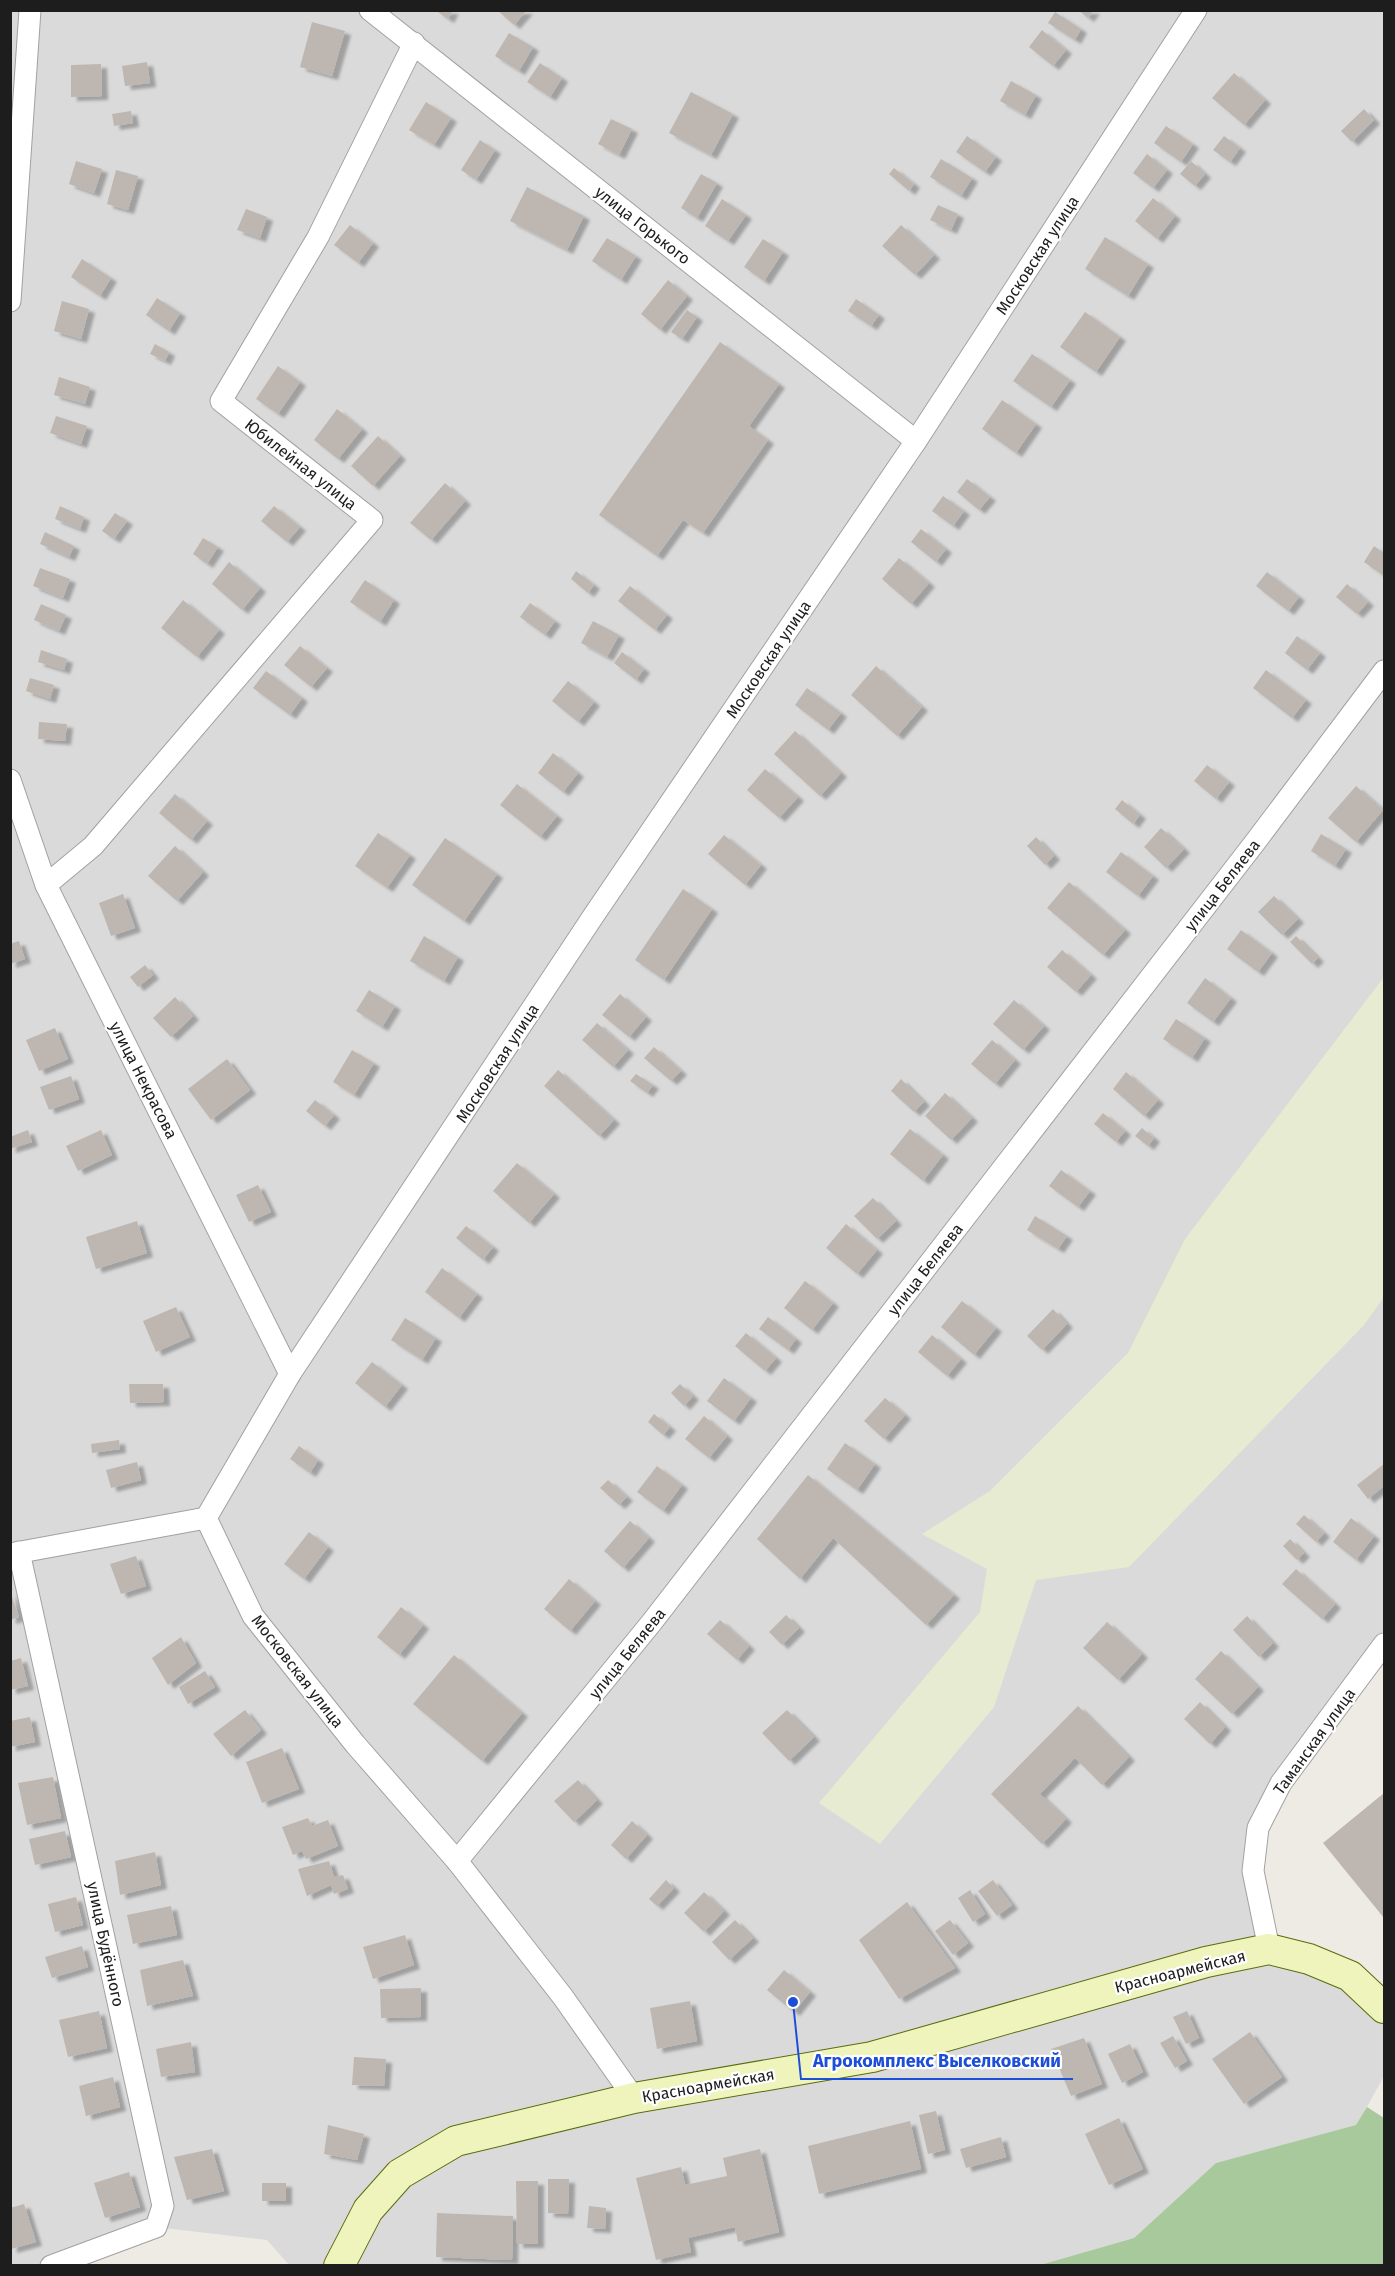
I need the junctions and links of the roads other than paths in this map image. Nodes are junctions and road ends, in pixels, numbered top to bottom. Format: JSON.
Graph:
{"nodes":[{"id":1,"x":30,"y":10,"type":"edge"},
{"id":2,"x":370,"y":10,"type":"edge"},
{"id":3,"x":1196,"y":10,"type":"edge"},
{"id":4,"x":414,"y":44,"type":"junction"},
{"id":5,"x":17,"y":102,"type":"edge"},
{"id":6,"x":10,"y":301,"type":"edge"},
{"id":7,"x":916,"y":441,"type":"junction"},
{"id":8,"x":1384,"y":671,"type":"edge"},
{"id":9,"x":10,"y":780,"type":"edge"},
{"id":10,"x":46,"y":885,"type":"junction"},
{"id":11,"x":290,"y":1374,"type":"junction"},
{"id":12,"x":206,"y":1518,"type":"junction"},
{"id":13,"x":15,"y":1553,"type":"edge"},
{"id":14,"x":1384,"y":1644,"type":"edge"},
{"id":15,"x":457,"y":1861,"type":"junction"},
{"id":16,"x":1269,"y":1949,"type":"junction"},
{"id":17,"x":1384,"y":2008,"type":"edge"},
{"id":18,"x":634,"y":2098,"type":"junction"},
{"id":19,"x":51,"y":2265,"type":"edge"},
{"id":20,"x":339,"y":2265,"type":"edge"}],
"edges":[{"from":1,"to":5,"type":"street"},
{"from":2,"to":4,"type":"street","name":"улица Горького"},
{"from":3,"to":7,"type":"street","name":"Московская улица"},
{"from":4,"to":7,"type":"street","name":"улица Горького"},
{"from":4,"to":10,"type":"street","name":"Юбилейная улица"},
{"from":5,"to":6,"type":"street"},
{"from":7,"to":11,"type":"street","name":"Московская улица"},
{"from":8,"to":15,"type":"street","name":"улица Беляева"},
{"from":9,"to":10,"type":"street","name":"улица Некрасова"},
{"from":10,"to":11,"type":"street","name":"улица Некрасова"},
{"from":11,"to":12,"type":"street","name":"Московская улица"},
{"from":12,"to":13,"type":"street"},
{"from":12,"to":15,"type":"street","name":"Московская улица"},
{"from":13,"to":19,"type":"street","name":"улица Будённого"},
{"from":14,"to":16,"type":"street","name":"Таманская улица"},
{"from":15,"to":18,"type":"street","name":"Московская улица"},
{"from":16,"to":17,"type":"street"},
{"from":16,"to":18,"type":"street","name":"Красноармейская"},
{"from":18,"to":20,"type":"street","name":"Красноармейская"}]}
